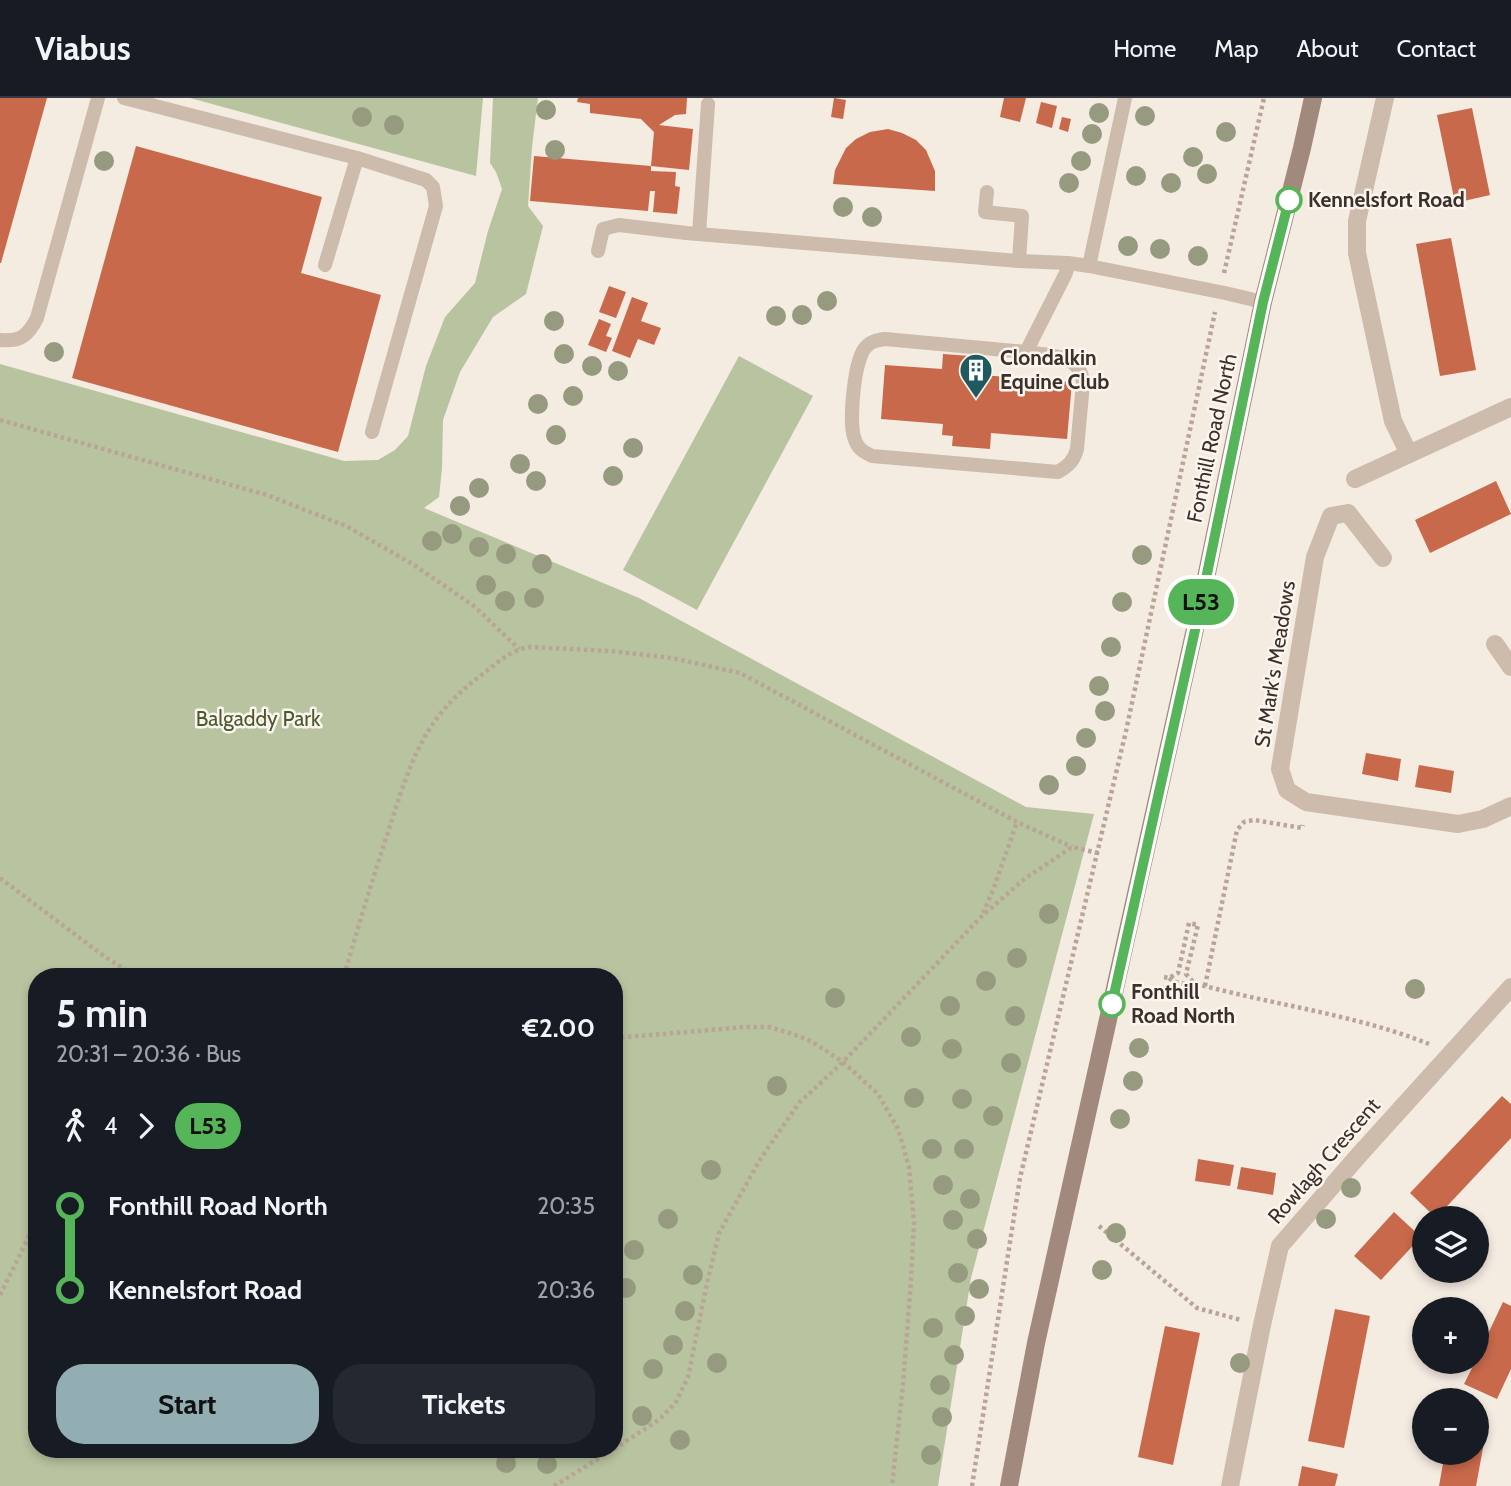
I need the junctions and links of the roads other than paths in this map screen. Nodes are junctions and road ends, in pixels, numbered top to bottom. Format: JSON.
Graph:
{"nodes":[{"id":1,"x":98,"y":98,"type":"edge"},
{"id":2,"x":124,"y":98,"type":"edge"},
{"id":3,"x":1125,"y":98,"type":"edge"},
{"id":4,"x":1313,"y":98,"type":"edge"},
{"id":5,"x":1385,"y":98,"type":"edge"},
{"id":6,"x":708,"y":104,"type":"dead end"},
{"id":7,"x":357,"y":158,"type":"junction"},
{"id":8,"x":987,"y":192,"type":"dead end"},
{"id":9,"x":699,"y":234,"type":"junction"},
{"id":10,"x":598,"y":251,"type":"dead end"},
{"id":11,"x":1019,"y":261,"type":"junction"},
{"id":12,"x":1068,"y":263,"type":"junction"},
{"id":13,"x":325,"y":265,"type":"dead end"},
{"id":14,"x":1089,"y":266,"type":"junction"},
{"id":15,"x":1263,"y":302,"type":"junction"},
{"id":16,"x":0,"y":340,"type":"edge"},
{"id":17,"x":1026,"y":352,"type":"junction"},
{"id":18,"x":1511,"y":407,"type":"edge"},
{"id":19,"x":372,"y":432,"type":"dead end"},
{"id":20,"x":1409,"y":454,"type":"junction"},
{"id":21,"x":1354,"y":479,"type":"dead end"},
{"id":22,"x":1383,"y":558,"type":"dead end"},
{"id":23,"x":1495,"y":643,"type":"dead end"},
{"id":24,"x":1511,"y":667,"type":"edge"},
{"id":25,"x":1511,"y":806,"type":"edge"},
{"id":26,"x":1511,"y":987,"type":"edge"},
{"id":27,"x":1009,"y":1486,"type":"edge"},
{"id":28,"x":1230,"y":1486,"type":"edge"}],
"edges":[{"from":1,"to":16,"type":"lane"},
{"from":2,"to":7,"type":"lane"},
{"from":3,"to":14,"type":"lane"},
{"from":4,"to":15,"type":"main road","name":"Fonthill Road North"},
{"from":5,"to":20,"type":"street"},
{"from":6,"to":9,"type":"lane"},
{"from":7,"to":13,"type":"lane"},
{"from":7,"to":19,"type":"lane"},
{"from":8,"to":11,"type":"lane"},
{"from":9,"to":10,"type":"lane"},
{"from":9,"to":11,"type":"lane"},
{"from":11,"to":12,"type":"lane"},
{"from":12,"to":14,"type":"lane"},
{"from":12,"to":17,"type":"lane"},
{"from":14,"to":15,"type":"lane"},
{"from":15,"to":27,"type":"main road","name":"Fonthill Road North"},
{"from":17,"to":17,"type":"lane"},
{"from":18,"to":20,"type":"street"},
{"from":20,"to":21,"type":"street"},
{"from":22,"to":25,"type":"street","name":"St Mark's Meadows"},
{"from":23,"to":24,"type":"street"},
{"from":26,"to":28,"type":"street","name":"Rowlagh Crescent"}]}
